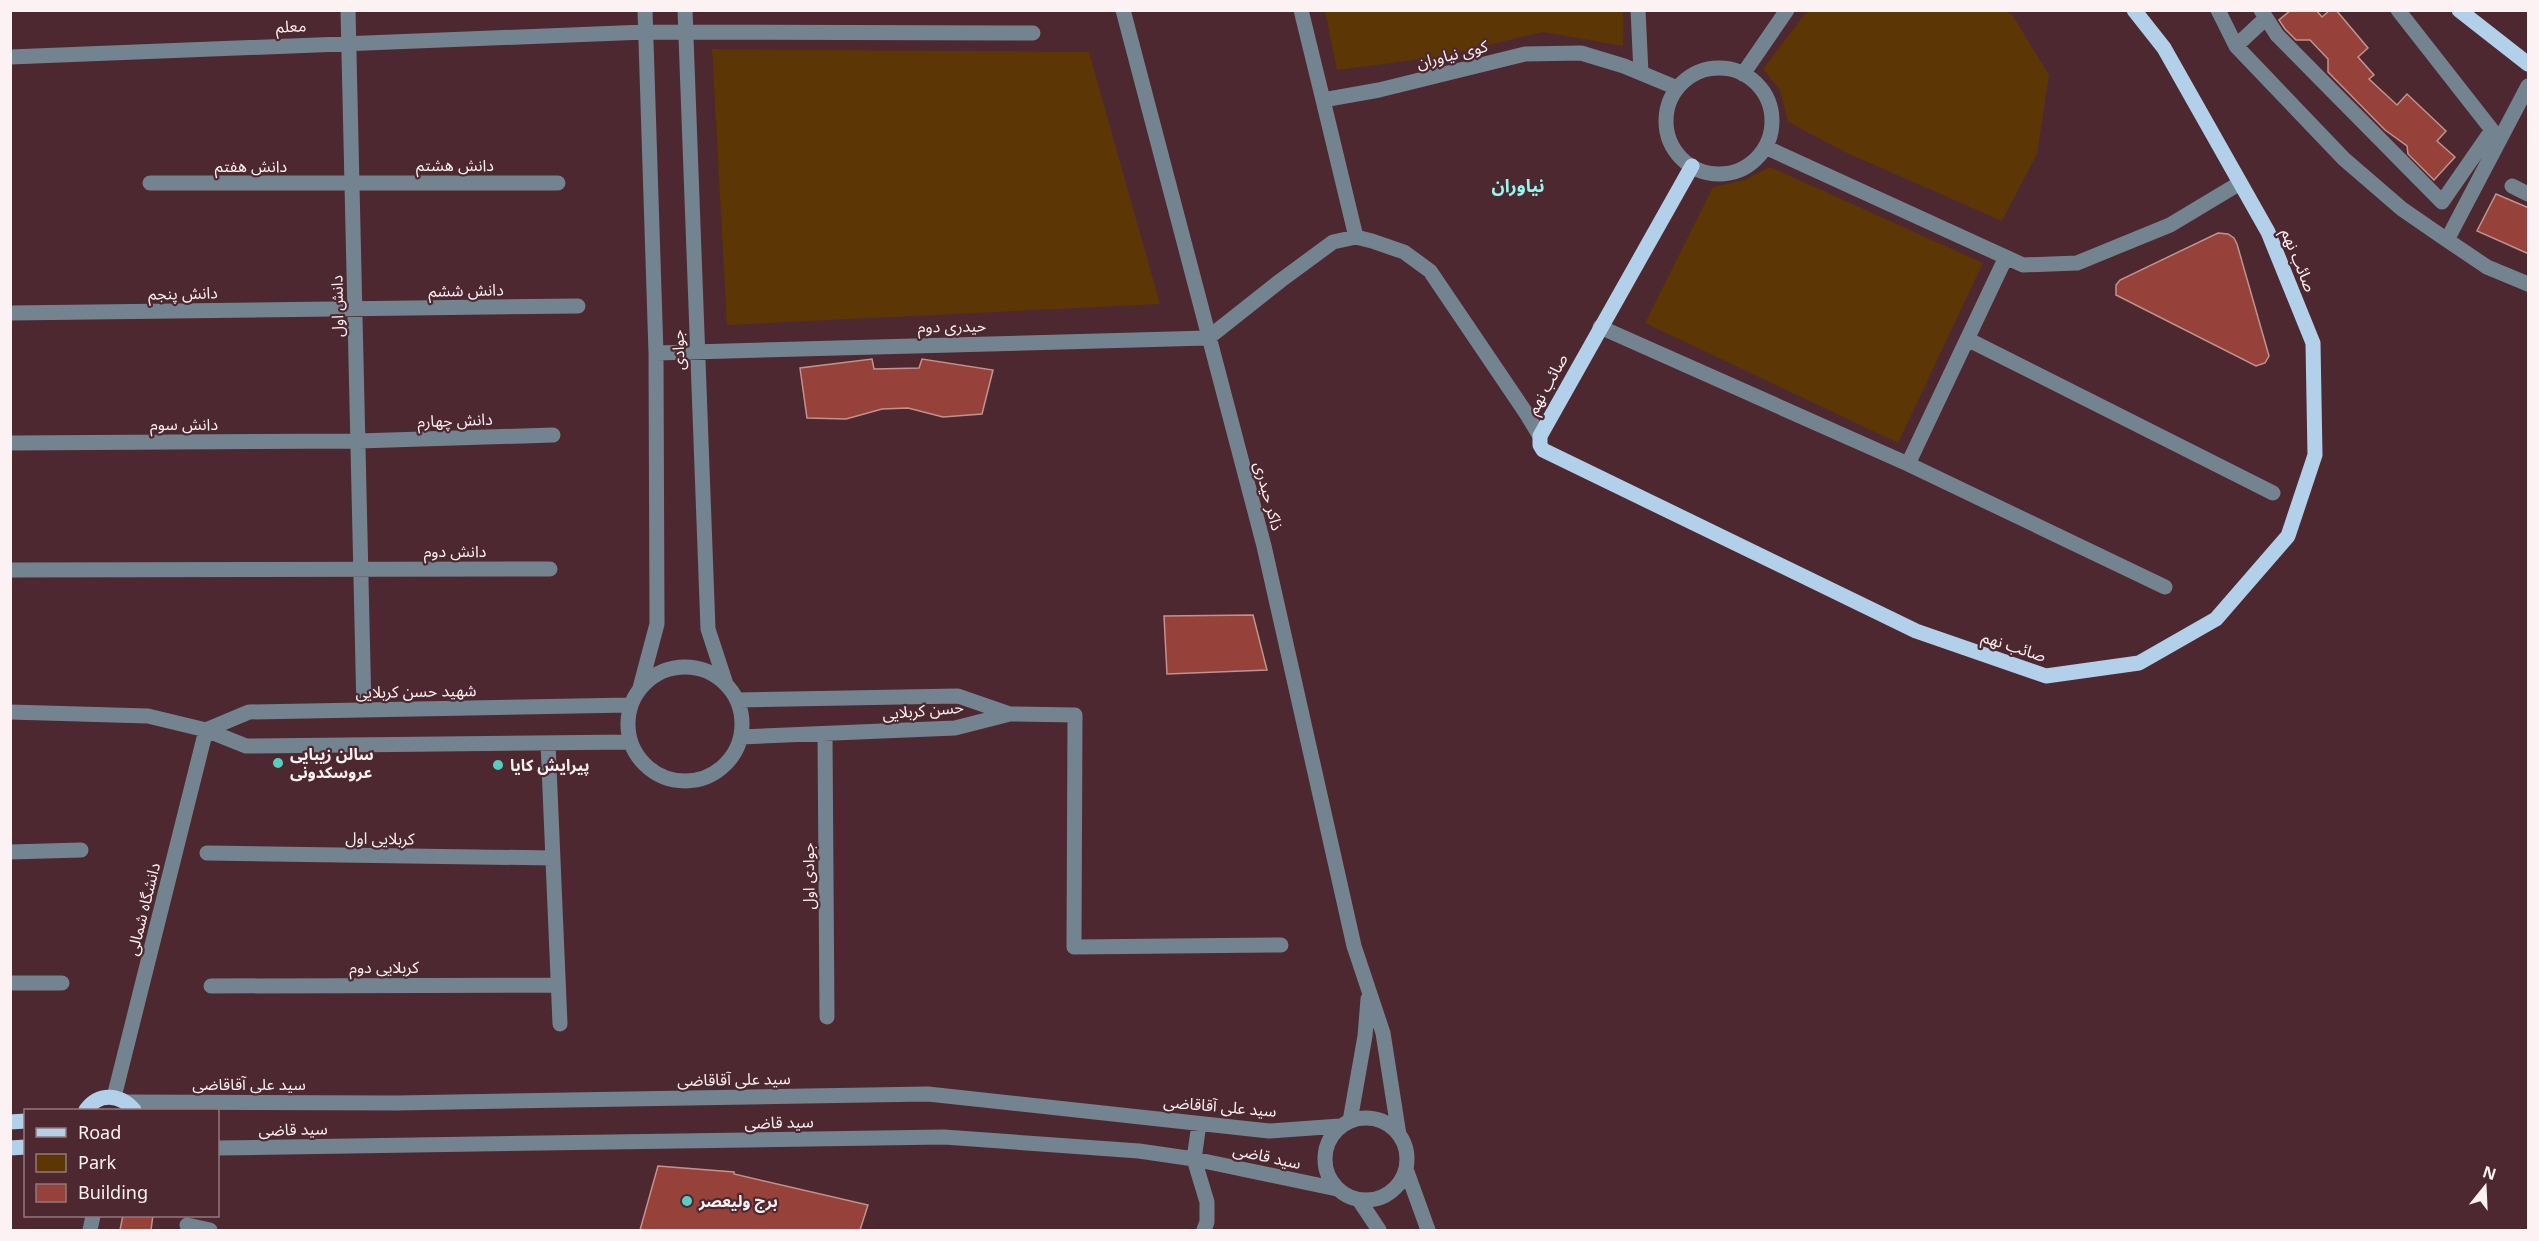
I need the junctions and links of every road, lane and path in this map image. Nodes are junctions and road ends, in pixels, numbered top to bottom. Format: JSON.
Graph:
{"nodes":[{"id":1,"x":348,"y":10,"type":"edge"},
{"id":2,"x":645,"y":10,"type":"edge"},
{"id":3,"x":685,"y":10,"type":"edge"},
{"id":4,"x":1123,"y":10,"type":"edge"},
{"id":5,"x":1300,"y":10,"type":"edge"},
{"id":6,"x":1638,"y":10,"type":"edge"},
{"id":7,"x":1787,"y":10,"type":"edge"},
{"id":8,"x":2134,"y":10,"type":"edge"},
{"id":9,"x":2217,"y":10,"type":"edge"},
{"id":10,"x":2398,"y":10,"type":"edge"},
{"id":11,"x":2459,"y":10,"type":"edge"},
{"id":12,"x":2264,"y":14,"type":"edge"},
{"id":13,"x":645,"y":32,"type":"junction"},
{"id":14,"x":685,"y":32,"type":"junction"},
{"id":15,"x":1034,"y":33,"type":"dead end"},
{"id":16,"x":349,"y":42,"type":"junction"},
{"id":17,"x":2236,"y":46,"type":"junction"},
{"id":18,"x":10,"y":57,"type":"edge"},
{"id":19,"x":2529,"y":64,"type":"edge"},
{"id":20,"x":1641,"y":73,"type":"junction"},
{"id":21,"x":1743,"y":74,"type":"junction"},
{"id":22,"x":2529,"y":86,"type":"edge"},
{"id":23,"x":1677,"y":88,"type":"junction"},
{"id":24,"x":1323,"y":100,"type":"junction"},
{"id":25,"x":1766,"y":147,"type":"junction"},
{"id":26,"x":1692,"y":166,"type":"junction"},
{"id":27,"x":150,"y":183,"type":"dead end"},
{"id":28,"x":558,"y":183,"type":"dead end"},
{"id":29,"x":2240,"y":183,"type":"junction"},
{"id":30,"x":352,"y":184,"type":"junction"},
{"id":31,"x":2512,"y":186,"type":"dead end"},
{"id":32,"x":2529,"y":194,"type":"edge"},
{"id":33,"x":1356,"y":237,"type":"junction"},
{"id":34,"x":2447,"y":240,"type":"junction"},
{"id":35,"x":2006,"y":257,"type":"junction"},
{"id":36,"x":2529,"y":284,"type":"edge"},
{"id":37,"x":578,"y":306,"type":"dead end"},
{"id":38,"x":355,"y":310,"type":"junction"},
{"id":39,"x":10,"y":313,"type":"edge"},
{"id":40,"x":1600,"y":327,"type":"junction"},
{"id":41,"x":1208,"y":338,"type":"junction"},
{"id":42,"x":1967,"y":339,"type":"junction"},
{"id":43,"x":696,"y":351,"type":"junction"},
{"id":44,"x":656,"y":353,"type":"junction"},
{"id":45,"x":553,"y":435,"type":"dead end"},
{"id":46,"x":1540,"y":436,"type":"junction"},
{"id":47,"x":358,"y":441,"type":"junction"},
{"id":48,"x":10,"y":443,"type":"edge"},
{"id":49,"x":1908,"y":464,"type":"junction"},
{"id":50,"x":2273,"y":493,"type":"dead end"},
{"id":51,"x":550,"y":569,"type":"dead end"},
{"id":52,"x":10,"y":570,"type":"edge"},
{"id":53,"x":361,"y":570,"type":"junction"},
{"id":54,"x":2165,"y":587,"type":"dead end"},
{"id":55,"x":726,"y":684,"type":"junction"},
{"id":56,"x":640,"y":688,"type":"junction"},
{"id":57,"x":738,"y":700,"type":"junction"},
{"id":58,"x":630,"y":705,"type":"junction"},
{"id":59,"x":364,"y":710,"type":"junction"},
{"id":60,"x":10,"y":712,"type":"edge"},
{"id":61,"x":1011,"y":714,"type":"junction"},
{"id":62,"x":206,"y":730,"type":"junction"},
{"id":63,"x":825,"y":734,"type":"junction"},
{"id":64,"x":741,"y":738,"type":"junction"},
{"id":65,"x":630,"y":742,"type":"junction"},
{"id":66,"x":548,"y":743,"type":"junction"},
{"id":67,"x":81,"y":850,"type":"dead end"},
{"id":68,"x":10,"y":852,"type":"edge"},
{"id":69,"x":207,"y":854,"type":"dead end"},
{"id":70,"x":553,"y":858,"type":"junction"},
{"id":71,"x":1281,"y":945,"type":"dead end"},
{"id":72,"x":10,"y":983,"type":"edge"},
{"id":73,"x":62,"y":983,"type":"dead end"},
{"id":74,"x":558,"y":985,"type":"junction"},
{"id":75,"x":211,"y":986,"type":"dead end"},
{"id":76,"x":1368,"y":993,"type":"junction"},
{"id":77,"x":826,"y":1017,"type":"dead end"},
{"id":78,"x":560,"y":1024,"type":"dead end"},
{"id":79,"x":125,"y":1103,"type":"edge"},
{"id":80,"x":87,"y":1109,"type":"edge"},
{"id":81,"x":1199,"y":1124,"type":"junction"},
{"id":82,"x":1345,"y":1124,"type":"junction"},
{"id":83,"x":1399,"y":1135,"type":"junction"},
{"id":84,"x":219,"y":1148,"type":"edge"},
{"id":85,"x":1194,"y":1159,"type":"junction"},
{"id":86,"x":1406,"y":1169,"type":"junction"},
{"id":87,"x":1337,"y":1189,"type":"junction"},
{"id":88,"x":1359,"y":1200,"type":"junction"},
{"id":89,"x":187,"y":1225,"type":"dead end"},
{"id":90,"x":210,"y":1230,"type":"edge"},
{"id":91,"x":1204,"y":1230,"type":"edge"},
{"id":92,"x":1379,"y":1230,"type":"edge"},
{"id":93,"x":1428,"y":1230,"type":"edge"}],
"edges":[{"from":1,"to":16,"type":"street"},
{"from":2,"to":13,"type":"street","name":"جوادی"},
{"from":3,"to":14,"type":"street","name":"جوادی"},
{"from":4,"to":41,"type":"street","name":"ذاکر حیدری"},
{"from":5,"to":24,"type":"street"},
{"from":6,"to":20,"type":"street"},
{"from":7,"to":21,"type":"street"},
{"from":8,"to":29,"type":"main road","name":"صائب نهم"},
{"from":9,"to":17,"type":"street"},
{"from":10,"to":12,"type":"street"},
{"from":11,"to":19,"type":"main road"},
{"from":12,"to":17,"type":"street"},
{"from":13,"to":14,"type":"street","name":"معلم"},
{"from":13,"to":16,"type":"street","name":"معلم"},
{"from":13,"to":44,"type":"street","name":"جوادی"},
{"from":14,"to":15,"type":"street","name":"معلم"},
{"from":14,"to":43,"type":"street","name":"جوادی"},
{"from":16,"to":18,"type":"street","name":"معلم"},
{"from":16,"to":30,"type":"street","name":"دانش اول"},
{"from":17,"to":34,"type":"street"},
{"from":20,"to":23,"type":"street","name":"کوی نیاوران"},
{"from":20,"to":24,"type":"street","name":"کوی نیاوران"},
{"from":21,"to":23,"type":"street"},
{"from":21,"to":25,"type":"street"},
{"from":22,"to":34,"type":"street"},
{"from":23,"to":26,"type":"street"},
{"from":24,"to":33,"type":"street"},
{"from":25,"to":26,"type":"street"},
{"from":25,"to":35,"type":"street"},
{"from":26,"to":40,"type":"main road","name":"صائب نهم"},
{"from":27,"to":30,"type":"street","name":"دانش هفتم"},
{"from":28,"to":30,"type":"street","name":"دانش هشتم"},
{"from":29,"to":35,"type":"street"},
{"from":29,"to":46,"type":"main road","name":"صائب نهم"},
{"from":30,"to":38,"type":"street","name":"دانش اول"},
{"from":31,"to":32,"type":"street"},
{"from":33,"to":41,"type":"street"},
{"from":33,"to":46,"type":"street"},
{"from":34,"to":36,"type":"street"},
{"from":35,"to":42,"type":"street"},
{"from":37,"to":38,"type":"street","name":"دانش ششم"},
{"from":38,"to":39,"type":"street","name":"دانش پنجم"},
{"from":38,"to":47,"type":"street","name":"دانش اول"},
{"from":40,"to":46,"type":"main road","name":"صائب نهم"},
{"from":40,"to":49,"type":"street"},
{"from":41,"to":43,"type":"street","name":"حیدری دوم"},
{"from":41,"to":76,"type":"street","name":"ذاکر حیدری"},
{"from":42,"to":49,"type":"street"},
{"from":42,"to":50,"type":"street"},
{"from":43,"to":44,"type":"street","name":"حیدری دوم"},
{"from":43,"to":55,"type":"street","name":"جوادی"},
{"from":44,"to":56,"type":"street","name":"جوادی"},
{"from":45,"to":47,"type":"street","name":"دانش چهارم"},
{"from":47,"to":48,"type":"street","name":"دانش سوم"},
{"from":47,"to":53,"type":"street","name":"دانش اول"},
{"from":49,"to":54,"type":"street"},
{"from":51,"to":53,"type":"street","name":"دانش دوم"},
{"from":52,"to":53,"type":"street"},
{"from":53,"to":59,"type":"street","name":"دانش اول"},
{"from":55,"to":56,"type":"street"},
{"from":55,"to":57,"type":"street"},
{"from":56,"to":58,"type":"street"},
{"from":57,"to":61,"type":"street","name":"حسن کربلایی"},
{"from":57,"to":64,"type":"street"},
{"from":58,"to":59,"type":"street","name":"شهید حسن کربلایی"},
{"from":58,"to":65,"type":"street"},
{"from":59,"to":62,"type":"street","name":"شهید حسن کربلایی"},
{"from":60,"to":62,"type":"street"},
{"from":61,"to":63,"type":"street","name":"حسن کربلایی"},
{"from":61,"to":71,"type":"street"},
{"from":62,"to":66,"type":"street"},
{"from":62,"to":79,"type":"street","name":"دانشگاه شمالی"},
{"from":63,"to":64,"type":"street","name":"حسن کربلایی"},
{"from":63,"to":77,"type":"street","name":"جوادی اول"},
{"from":64,"to":65,"type":"street"},
{"from":65,"to":66,"type":"street"},
{"from":66,"to":70,"type":"street"},
{"from":67,"to":68,"type":"street"},
{"from":69,"to":70,"type":"street","name":"کربلایی اول"},
{"from":70,"to":74,"type":"street"},
{"from":72,"to":73,"type":"street"},
{"from":74,"to":75,"type":"street","name":"کربلایی دوم"},
{"from":74,"to":78,"type":"street"},
{"from":76,"to":82,"type":"street"},
{"from":76,"to":83,"type":"street","name":"ذاکر حیدری"},
{"from":79,"to":80,"type":"main road"},
{"from":79,"to":81,"type":"street","name":"سید علی آقاقاضی"},
{"from":81,"to":82,"type":"street","name":"سید علی آقاقاضی"},
{"from":81,"to":85,"type":"street"},
{"from":82,"to":83,"type":"street"},
{"from":82,"to":87,"type":"street"},
{"from":83,"to":86,"type":"street"},
{"from":84,"to":85,"type":"street","name":"سید قاضی"},
{"from":85,"to":87,"type":"street","name":"سید قاضی"},
{"from":85,"to":91,"type":"street"},
{"from":86,"to":88,"type":"street"},
{"from":86,"to":93,"type":"street"},
{"from":87,"to":88,"type":"street"},
{"from":88,"to":92,"type":"street"},
{"from":89,"to":90,"type":"street"}]}
